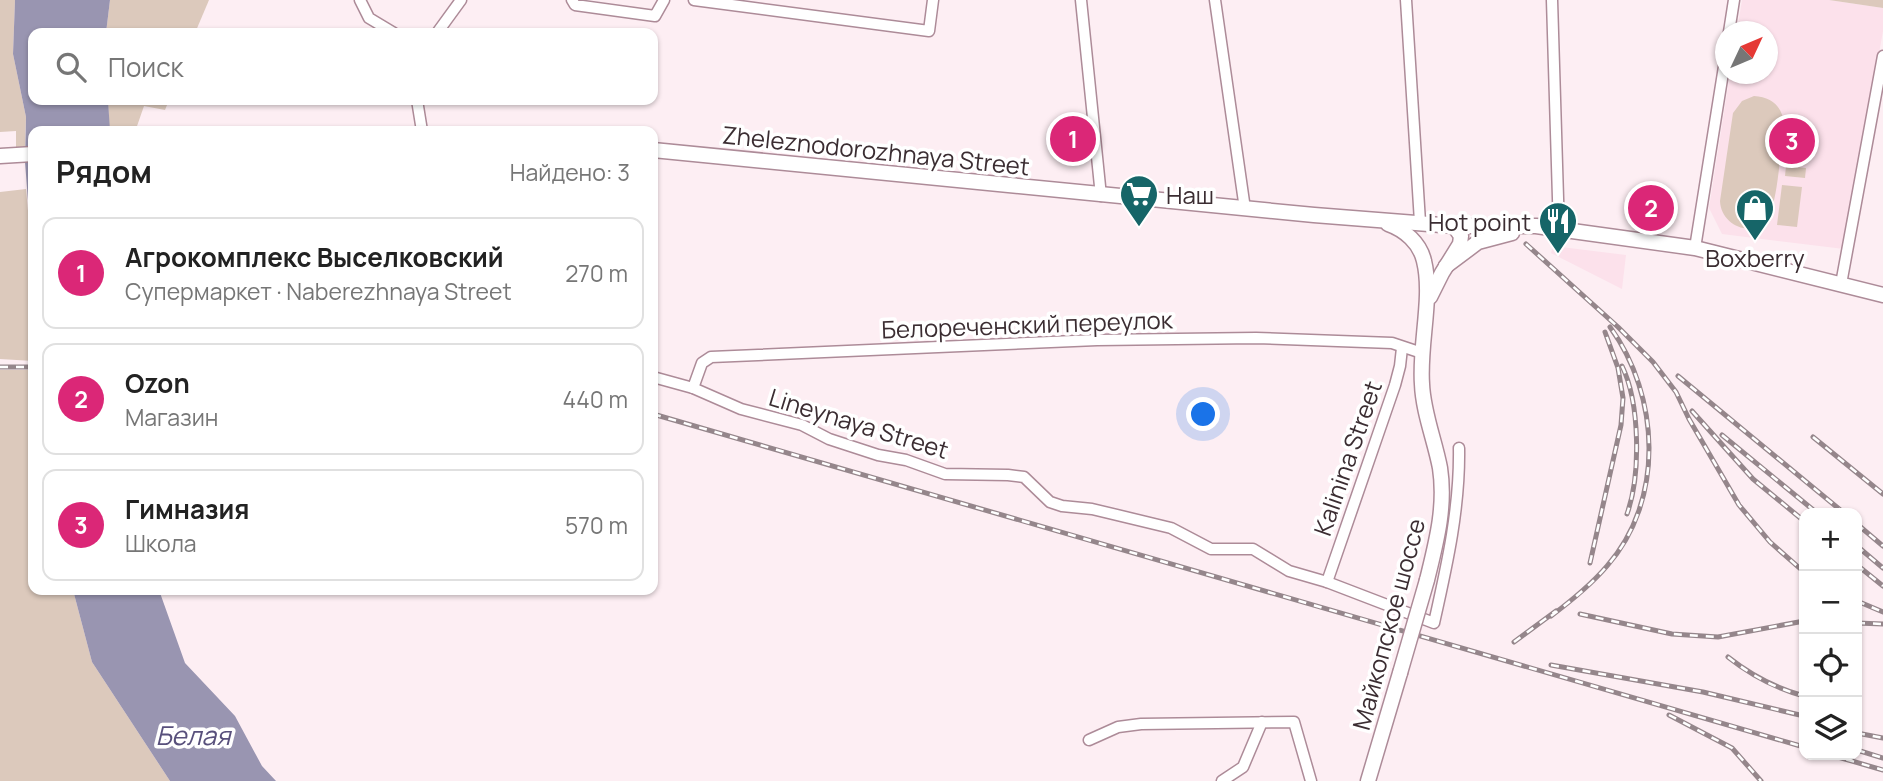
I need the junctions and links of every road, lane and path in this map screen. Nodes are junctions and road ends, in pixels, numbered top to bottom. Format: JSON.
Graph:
{"nodes":[{"id":1,"x":360,"y":0,"type":"edge"},
{"id":2,"x":572,"y":0,"type":"edge"},
{"id":3,"x":664,"y":0,"type":"edge"},
{"id":4,"x":694,"y":0,"type":"edge"},
{"id":5,"x":933,"y":0,"type":"edge"},
{"id":6,"x":1081,"y":0,"type":"edge"},
{"id":7,"x":1215,"y":0,"type":"edge"},
{"id":8,"x":1406,"y":0,"type":"edge"},
{"id":9,"x":1552,"y":0,"type":"edge"},
{"id":10,"x":1734,"y":0,"type":"edge"},
{"id":11,"x":462,"y":1,"type":"edge"},
{"id":12,"x":1731,"y":21,"type":"edge"},
{"id":13,"x":386,"y":28,"type":"edge"},
{"id":14,"x":442,"y":28,"type":"edge"},
{"id":15,"x":1883,"y":56,"type":"edge"},
{"id":16,"x":1721,"y":84,"type":"edge"},
{"id":17,"x":1883,"y":89,"type":"edge"},
{"id":18,"x":418,"y":105,"type":"edge"},
{"id":19,"x":421,"y":126,"type":"edge"},
{"id":20,"x":658,"y":151,"type":"edge"},
{"id":21,"x":28,"y":154,"type":"edge"},
{"id":22,"x":0,"y":156,"type":"edge"},
{"id":23,"x":1101,"y":195,"type":"junction"},
{"id":24,"x":1245,"y":209,"type":"junction"},
{"id":25,"x":1373,"y":220,"type":"junction"},
{"id":26,"x":1420,"y":222,"type":"junction"},
{"id":27,"x":1450,"y":226,"type":"junction"},
{"id":28,"x":1558,"y":231,"type":"junction"},
{"id":29,"x":1695,"y":248,"type":"junction"},
{"id":30,"x":1446,"y":266,"type":"junction"},
{"id":31,"x":1427,"y":280,"type":"junction"},
{"id":32,"x":1843,"y":285,"type":"junction"},
{"id":33,"x":1883,"y":295,"type":"edge"},
{"id":34,"x":1426,"y":309,"type":"junction"},
{"id":35,"x":1402,"y":348,"type":"junction"},
{"id":36,"x":1422,"y":353,"type":"junction"},
{"id":37,"x":658,"y":378,"type":"edge"},
{"id":38,"x":693,"y":388,"type":"junction"},
{"id":39,"x":1459,"y":448,"type":"dead end"},
{"id":40,"x":1327,"y":582,"type":"junction"},
{"id":41,"x":1262,"y":722,"type":"junction"},
{"id":42,"x":1089,"y":740,"type":"dead end"},
{"id":43,"x":1243,"y":767,"type":"junction"},
{"id":44,"x":1222,"y":781,"type":"edge"},
{"id":45,"x":1239,"y":781,"type":"edge"},
{"id":46,"x":1311,"y":781,"type":"edge"},
{"id":47,"x":1368,"y":781,"type":"edge"}],
"edges":[{"from":1,"to":13,"type":"street"},
{"from":2,"to":3,"type":"street"},
{"from":4,"to":5,"type":"street"},
{"from":6,"to":23,"type":"street"},
{"from":7,"to":24,"type":"street"},
{"from":8,"to":26,"type":"street"},
{"from":9,"to":28,"type":"street"},
{"from":10,"to":12,"type":"street"},
{"from":11,"to":14,"type":"street"},
{"from":15,"to":32,"type":"street"},
{"from":16,"to":29,"type":"street"},
{"from":17,"to":32,"type":"street"},
{"from":18,"to":19,"type":"street"},
{"from":20,"to":23,"type":"main road","name":"Zheleznodorozhnaya Street"},
{"from":21,"to":22,"type":"main road"},
{"from":23,"to":24,"type":"main road","name":"Zheleznodorozhnaya Street"},
{"from":24,"to":25,"type":"main road","name":"Zheleznodorozhnaya Street"},
{"from":25,"to":26,"type":"main road","name":"Zheleznodorozhnaya Street"},
{"from":25,"to":31,"type":"main road"},
{"from":26,"to":27,"type":"main road","name":"Zheleznodorozhnaya Street"},
{"from":27,"to":28,"type":"main road","name":"Zheleznodorozhnaya Street"},
{"from":27,"to":30,"type":"main road"},
{"from":27,"to":31,"type":"main road","name":"Майкопское шоссе"},
{"from":28,"to":29,"type":"main road","name":"Zheleznodorozhnaya Street"},
{"from":28,"to":30,"type":"main road"},
{"from":29,"to":32,"type":"main road","name":"Zheleznodorozhnaya Street"},
{"from":30,"to":34,"type":"main road"},
{"from":31,"to":34,"type":"main road","name":"Майкопское шоссе"},
{"from":32,"to":33,"type":"main road","name":"Zheleznodorozhnaya Street"},
{"from":34,"to":36,"type":"main road","name":"Майкопское шоссе"},
{"from":35,"to":36,"type":"street","name":"Белореченский переулок"},
{"from":35,"to":38,"type":"street","name":"Белореченский переулок"},
{"from":35,"to":40,"type":"street","name":"Kalinina Street"},
{"from":36,"to":47,"type":"main road","name":"Майкопское шоссе","bridge":true},
{"from":37,"to":38,"type":"street"},
{"from":38,"to":40,"type":"street","name":"Lineynaya Street"},
{"from":39,"to":40,"type":"street","name":"Lineynaya Street"},
{"from":41,"to":42,"type":"street"},
{"from":41,"to":43,"type":"street"},
{"from":41,"to":46,"type":"street"},
{"from":43,"to":44,"type":"street"},
{"from":43,"to":45,"type":"street"}]}
